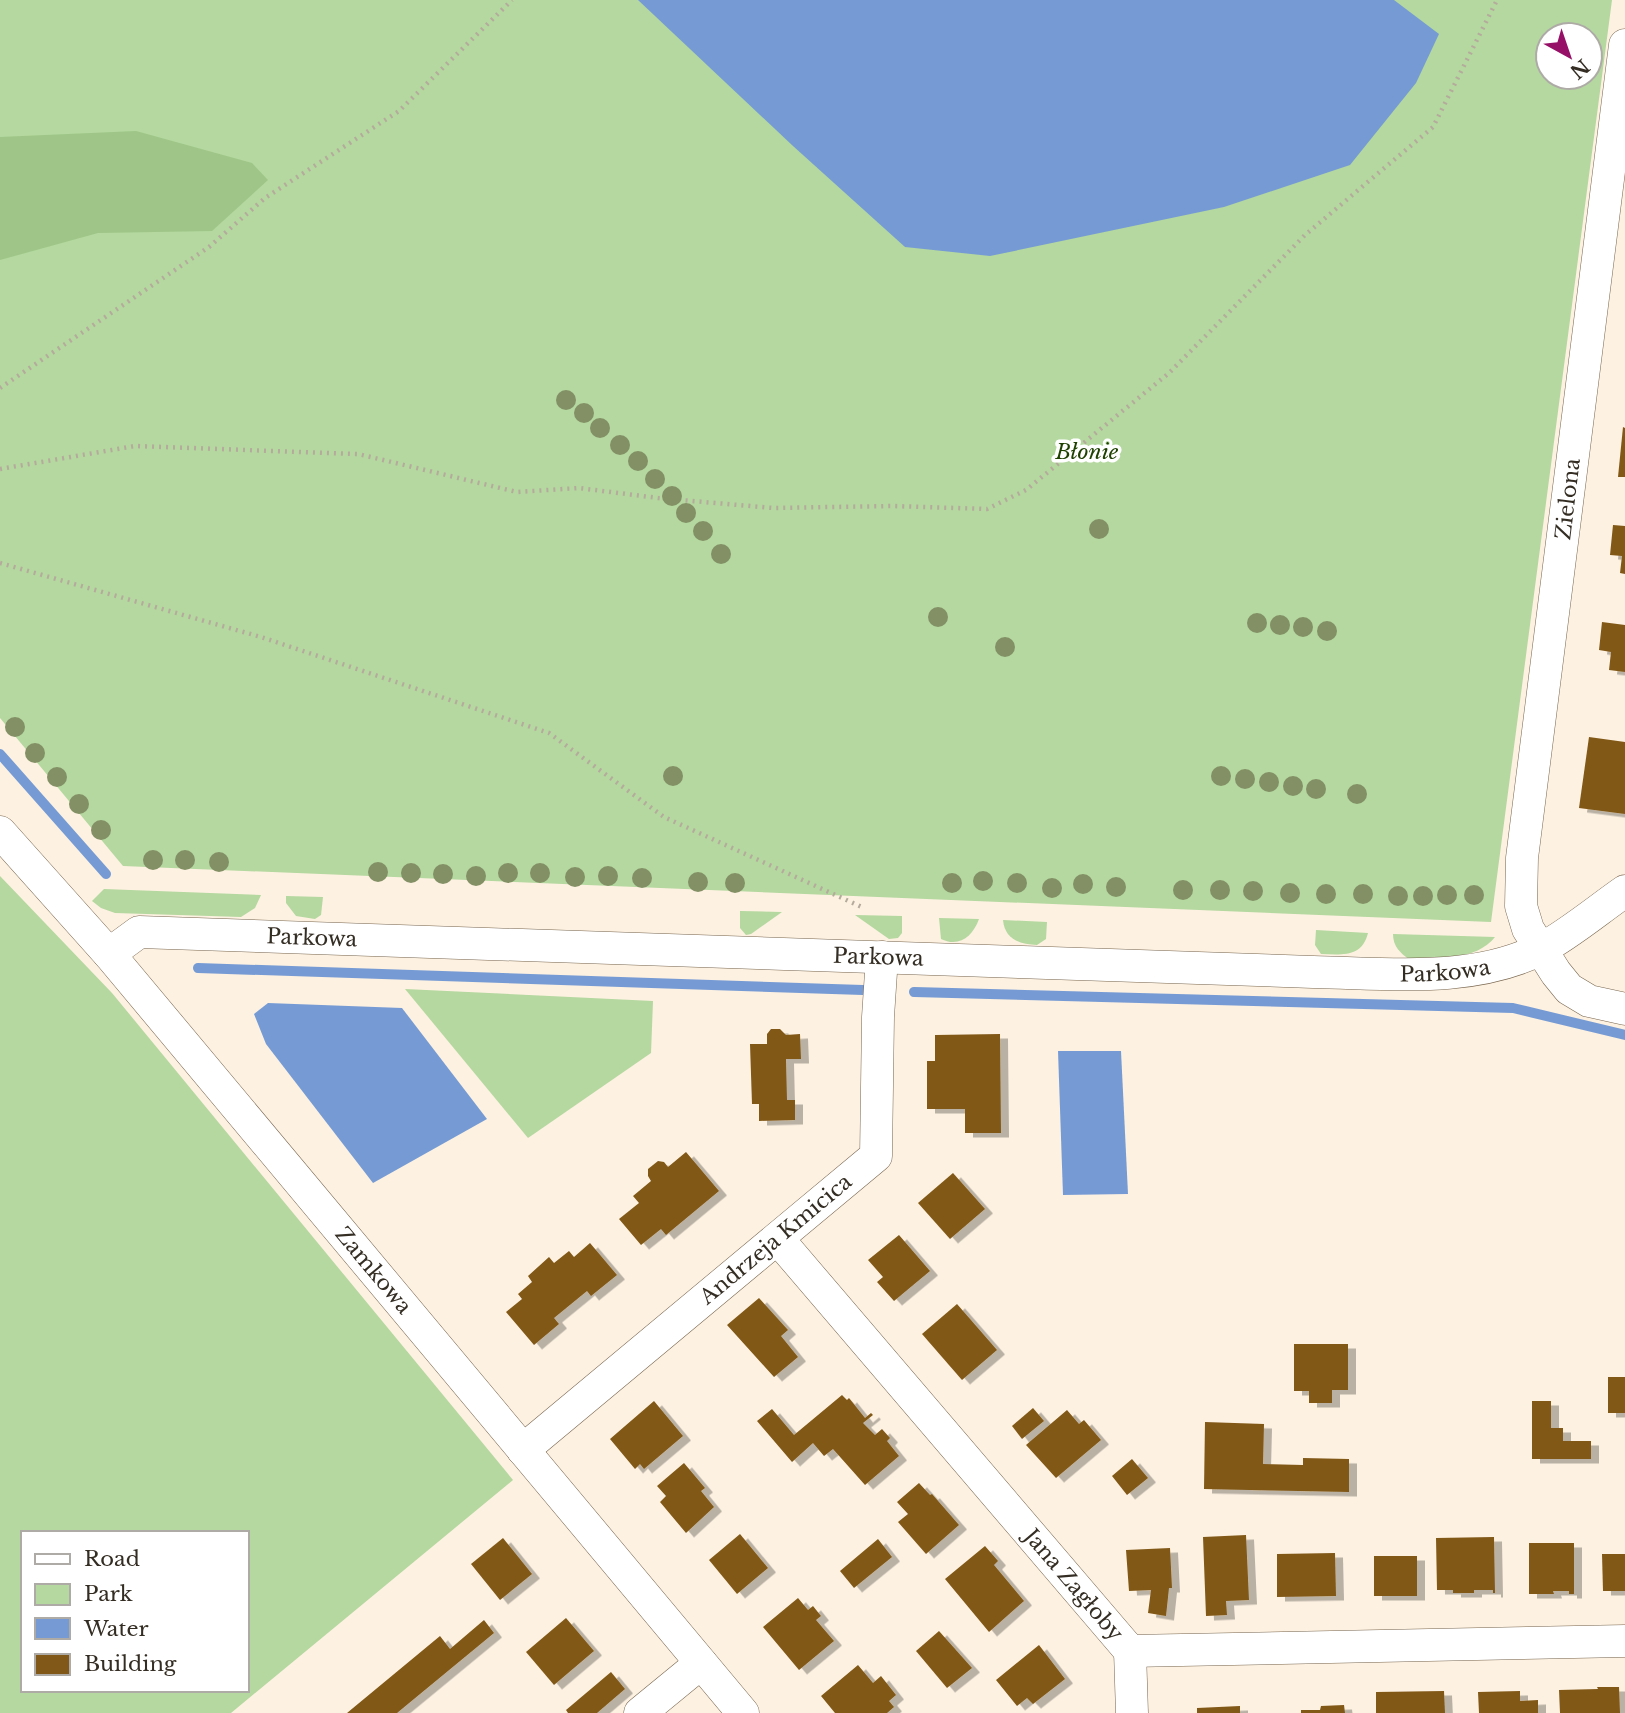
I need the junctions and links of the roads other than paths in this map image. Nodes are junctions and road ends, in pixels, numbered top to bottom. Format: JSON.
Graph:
{"nodes":[{"id":1,"x":1625,"y":50,"type":"edge"},
{"id":2,"x":0,"y":832,"type":"edge"},
{"id":3,"x":1625,"y":891,"type":"edge"},
{"id":4,"x":1541,"y":949,"type":"junction"},
{"id":5,"x":109,"y":954,"type":"junction"},
{"id":6,"x":882,"y":957,"type":"junction"},
{"id":7,"x":1625,"y":1009,"type":"edge"},
{"id":8,"x":778,"y":1239,"type":"junction"},
{"id":9,"x":523,"y":1450,"type":"junction"},
{"id":10,"x":1625,"y":1641,"type":"edge"},
{"id":11,"x":1130,"y":1651,"type":"junction"},
{"id":12,"x":701,"y":1662,"type":"junction"},
{"id":13,"x":640,"y":1713,"type":"edge"},
{"id":14,"x":743,"y":1713,"type":"edge"},
{"id":15,"x":1132,"y":1713,"type":"edge"}],
"edges":[{"from":1,"to":4,"type":"street","name":"Zielona"},
{"from":2,"to":5,"type":"street","name":"Zamkowa"},
{"from":3,"to":4,"type":"street","name":"Parkowa"},
{"from":4,"to":6,"type":"street","name":"Parkowa"},
{"from":4,"to":7,"type":"street"},
{"from":5,"to":6,"type":"street","name":"Parkowa"},
{"from":5,"to":9,"type":"street","name":"Zamkowa"},
{"from":6,"to":8,"type":"street","name":"Andrzeja Kmicica"},
{"from":8,"to":9,"type":"street","name":"Andrzeja Kmicica"},
{"from":8,"to":11,"type":"street","name":"Jana Zagłoby"},
{"from":9,"to":12,"type":"street","name":"Zamkowa"},
{"from":10,"to":11,"type":"street","name":"Jana Zagłoby"},
{"from":11,"to":15,"type":"street"},
{"from":12,"to":13,"type":"street"},
{"from":12,"to":14,"type":"street","name":"Zamkowa"}]}
